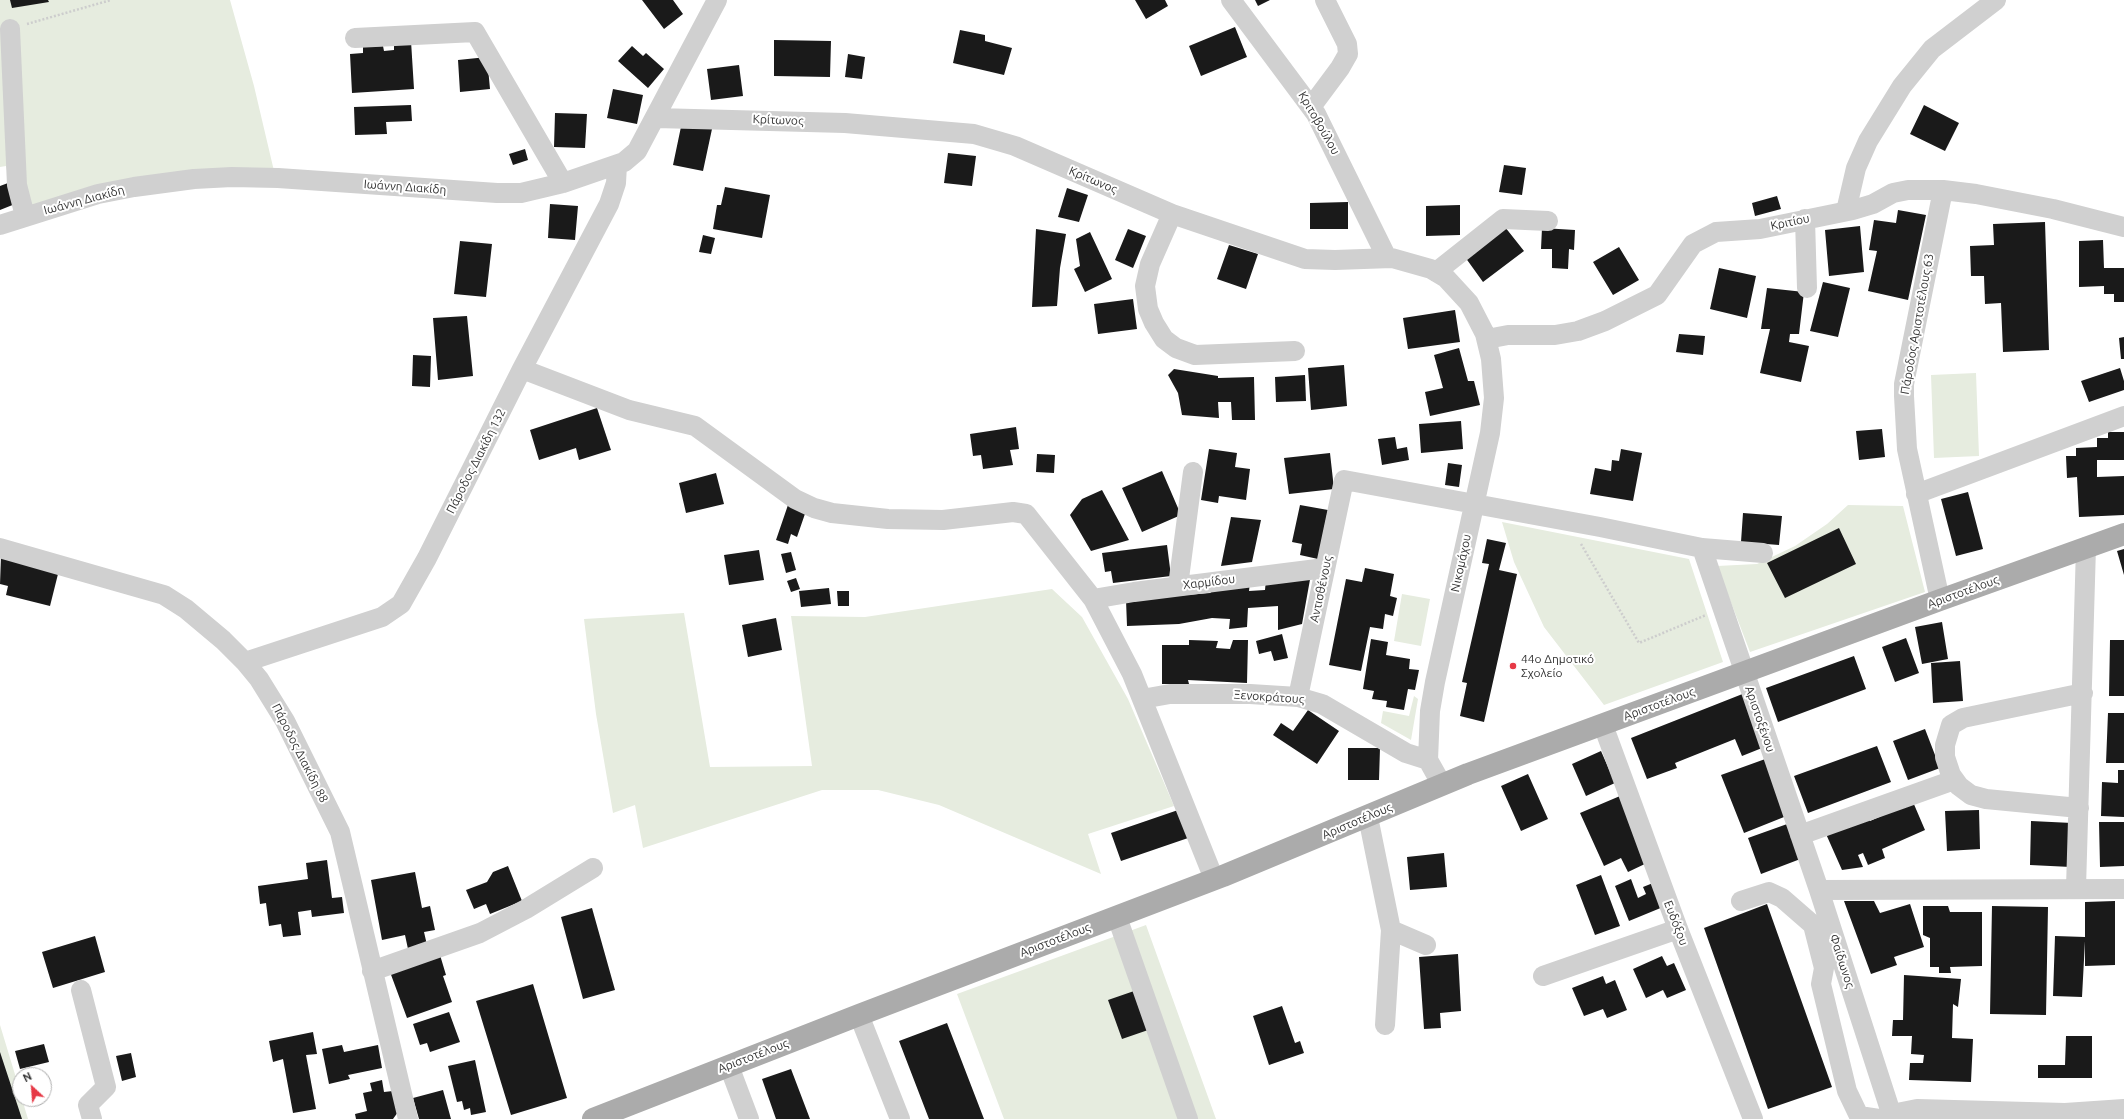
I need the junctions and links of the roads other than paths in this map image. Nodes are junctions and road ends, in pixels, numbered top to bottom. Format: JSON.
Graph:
{"nodes":[{"id":1,"x":717,"y":0,"type":"edge"},
{"id":2,"x":1231,"y":0,"type":"edge"},
{"id":3,"x":1325,"y":0,"type":"edge"},
{"id":4,"x":1996,"y":0,"type":"edge"},
{"id":5,"x":10,"y":29,"type":"road end"},
{"id":6,"x":355,"y":38,"type":"dead end"},
{"id":7,"x":1311,"y":106,"type":"junction"},
{"id":8,"x":656,"y":118,"type":"junction"},
{"id":9,"x":617,"y":165,"type":"junction"},
{"id":10,"x":563,"y":183,"type":"junction"},
{"id":11,"x":1943,"y":190,"type":"junction"},
{"id":12,"x":1846,"y":211,"type":"junction"},
{"id":13,"x":1172,"y":214,"type":"junction"},
{"id":14,"x":25,"y":216,"type":"junction"},
{"id":15,"x":1805,"y":219,"type":"junction"},
{"id":16,"x":1548,"y":221,"type":"dead end"},
{"id":17,"x":0,"y":225,"type":"edge"},
{"id":18,"x":2124,"y":227,"type":"edge"},
{"id":19,"x":1388,"y":258,"type":"junction"},
{"id":20,"x":1436,"y":272,"type":"junction"},
{"id":21,"x":1807,"y":288,"type":"dead end"},
{"id":22,"x":1487,"y":339,"type":"junction"},
{"id":23,"x":1295,"y":351,"type":"dead end"},
{"id":24,"x":522,"y":369,"type":"junction"},
{"id":25,"x":2124,"y":416,"type":"edge"},
{"id":26,"x":1193,"y":472,"type":"dead end"},
{"id":27,"x":1916,"y":494,"type":"junction"},
{"id":28,"x":1474,"y":504,"type":"junction"},
{"id":29,"x":2124,"y":534,"type":"edge"},
{"id":30,"x":2086,"y":547,"type":"junction"},
{"id":31,"x":0,"y":548,"type":"edge"},
{"id":32,"x":1702,"y":548,"type":"junction"},
{"id":33,"x":1763,"y":553,"type":"dead end"},
{"id":34,"x":1325,"y":568,"type":"junction"},
{"id":35,"x":1178,"y":586,"type":"junction"},
{"id":36,"x":1093,"y":599,"type":"junction"},
{"id":37,"x":1940,"y":600,"type":"junction"},
{"id":38,"x":245,"y":662,"type":"junction"},
{"id":39,"x":1744,"y":673,"type":"junction"},
{"id":40,"x":2083,"y":693,"type":"junction"},
{"id":41,"x":1298,"y":697,"type":"junction"},
{"id":42,"x":1142,"y":699,"type":"junction"},
{"id":43,"x":1603,"y":724,"type":"junction"},
{"id":44,"x":1428,"y":760,"type":"junction"},
{"id":45,"x":1954,"y":780,"type":"junction"},
{"id":46,"x":1442,"y":784,"type":"junction"},
{"id":47,"x":2079,"y":808,"type":"junction"},
{"id":48,"x":1368,"y":817,"type":"junction"},
{"id":49,"x":1800,"y":835,"type":"junction"},
{"id":50,"x":593,"y":868,"type":"dead end"},
{"id":51,"x":1214,"y":879,"type":"junction"},
{"id":52,"x":2076,"y":888,"type":"junction"},
{"id":53,"x":2124,"y":889,"type":"edge"},
{"id":54,"x":1819,"y":890,"type":"junction"},
{"id":55,"x":1741,"y":901,"type":"dead end"},
{"id":56,"x":1117,"y":917,"type":"junction"},
{"id":57,"x":1821,"y":924,"type":"junction"},
{"id":58,"x":1678,"y":929,"type":"junction"},
{"id":59,"x":1391,"y":930,"type":"junction"},
{"id":60,"x":1426,"y":945,"type":"dead end"},
{"id":61,"x":372,"y":971,"type":"junction"},
{"id":62,"x":1542,"y":976,"type":"dead end"},
{"id":63,"x":80,"y":990,"type":"dead end"},
{"id":64,"x":859,"y":1015,"type":"junction"},
{"id":65,"x":1385,"y":1025,"type":"dead end"},
{"id":66,"x":729,"y":1066,"type":"junction"},
{"id":67,"x":2117,"y":1110,"type":"edge"},
{"id":68,"x":598,"y":1118,"type":"edge"},
{"id":69,"x":1885,"y":1118,"type":"edge"},
{"id":70,"x":92,"y":1119,"type":"edge"},
{"id":71,"x":408,"y":1119,"type":"edge"},
{"id":72,"x":749,"y":1119,"type":"edge"},
{"id":73,"x":900,"y":1119,"type":"edge"},
{"id":74,"x":1188,"y":1119,"type":"edge"},
{"id":75,"x":1753,"y":1119,"type":"edge"}],
"edges":[{"from":1,"to":8,"type":"street","name":"Ιωάννη Διακίδη"},
{"from":2,"to":7,"type":"street","name":"Κριτοβούλου"},
{"from":3,"to":7,"type":"street"},
{"from":4,"to":12,"type":"street"},
{"from":5,"to":14,"type":"street"},
{"from":6,"to":10,"type":"street"},
{"from":7,"to":19,"type":"street","name":"Κριτοβούλου"},
{"from":8,"to":9,"type":"street","name":"Ιωάννη Διακίδη"},
{"from":8,"to":13,"type":"street","name":"Κρίτωνος"},
{"from":9,"to":10,"type":"street","name":"Ιωάννη Διακίδη"},
{"from":9,"to":24,"type":"street","name":"Πάροδος Διακίδη 132"},
{"from":10,"to":14,"type":"street","name":"Ιωάννη Διακίδη"},
{"from":11,"to":12,"type":"street","name":"Κριτίου"},
{"from":11,"to":18,"type":"street","name":"Κριτίου"},
{"from":11,"to":27,"type":"street","name":"Πάροδος Αριστοτέλους 63"},
{"from":12,"to":15,"type":"street","name":"Κριτίου"},
{"from":13,"to":19,"type":"street","name":"Κρίτωνος"},
{"from":13,"to":23,"type":"street"},
{"from":14,"to":17,"type":"street","name":"Ιωάννη Διακίδη"},
{"from":15,"to":21,"type":"street"},
{"from":15,"to":22,"type":"street","name":"Κριτίου"},
{"from":16,"to":20,"type":"street"},
{"from":19,"to":20,"type":"street","name":"Κρίτωνος"},
{"from":20,"to":22,"type":"street","name":"Κρίτωνος"},
{"from":22,"to":28,"type":"street","name":"Νικομάχου"},
{"from":24,"to":36,"type":"street"},
{"from":24,"to":38,"type":"street","name":"Πάροδος Διακίδη 132"},
{"from":25,"to":27,"type":"street"},
{"from":26,"to":35,"type":"street"},
{"from":27,"to":37,"type":"street","name":"Πάροδος Αριστοτέλους 63"},
{"from":28,"to":32,"type":"street"},
{"from":28,"to":34,"type":"street","name":"Αντισθένους"},
{"from":28,"to":44,"type":"street","name":"Νικομάχου"},
{"from":29,"to":30,"type":"main road","name":"Αριστοτέλους"},
{"from":30,"to":37,"type":"main road","name":"Αριστοτέλους"},
{"from":30,"to":40,"type":"street"},
{"from":31,"to":38,"type":"street","name":"Πάροδος Διακίδη 88"},
{"from":32,"to":33,"type":"street"},
{"from":32,"to":39,"type":"street","name":"Αριστοξένου"},
{"from":34,"to":35,"type":"street","name":"Χαρμίδου"},
{"from":34,"to":41,"type":"street","name":"Αντισθένους"},
{"from":35,"to":36,"type":"street","name":"Χαρμίδου"},
{"from":36,"to":42,"type":"street"},
{"from":37,"to":39,"type":"main road","name":"Αριστοτέλους"},
{"from":38,"to":61,"type":"street","name":"Πάροδος Διακίδη 88"},
{"from":39,"to":43,"type":"main road","name":"Αριστοτέλους"},
{"from":39,"to":49,"type":"street","name":"Αριστοξένου"},
{"from":40,"to":45,"type":"street"},
{"from":40,"to":47,"type":"street"},
{"from":41,"to":42,"type":"street","name":"Ξενοκράτους"},
{"from":41,"to":44,"type":"street","name":"Ξενοκράτους"},
{"from":42,"to":51,"type":"street"},
{"from":43,"to":46,"type":"main road","name":"Αριστοτέλους"},
{"from":43,"to":58,"type":"street","name":"Ευδόξου"},
{"from":44,"to":46,"type":"street"},
{"from":45,"to":47,"type":"street"},
{"from":45,"to":49,"type":"street"},
{"from":46,"to":48,"type":"main road","name":"Αριστοτέλους"},
{"from":47,"to":52,"type":"street"},
{"from":48,"to":51,"type":"main road","name":"Αριστοτέλους"},
{"from":48,"to":59,"type":"street"},
{"from":49,"to":54,"type":"street","name":"Αριστοξένου"},
{"from":50,"to":61,"type":"street"},
{"from":51,"to":56,"type":"main road","name":"Αριστοτέλους"},
{"from":52,"to":53,"type":"street"},
{"from":52,"to":54,"type":"street"},
{"from":54,"to":57,"type":"street","name":"Φαίδωνος"},
{"from":55,"to":57,"type":"street"},
{"from":56,"to":64,"type":"main road","name":"Αριστοτέλους"},
{"from":56,"to":74,"type":"street"},
{"from":57,"to":69,"type":"street","name":"Φαίδωνος"},
{"from":57,"to":69,"type":"street"},
{"from":58,"to":62,"type":"street"},
{"from":58,"to":75,"type":"street","name":"Ευδόξου"},
{"from":59,"to":60,"type":"street"},
{"from":59,"to":65,"type":"street"},
{"from":61,"to":71,"type":"street","name":"Πάροδος Διακίδη 88"},
{"from":63,"to":70,"type":"street"},
{"from":64,"to":66,"type":"main road","name":"Αριστοτέλους"},
{"from":64,"to":73,"type":"street"},
{"from":66,"to":68,"type":"main road","name":"Αριστοτέλους"},
{"from":66,"to":72,"type":"street"},
{"from":67,"to":69,"type":"street"}]}
